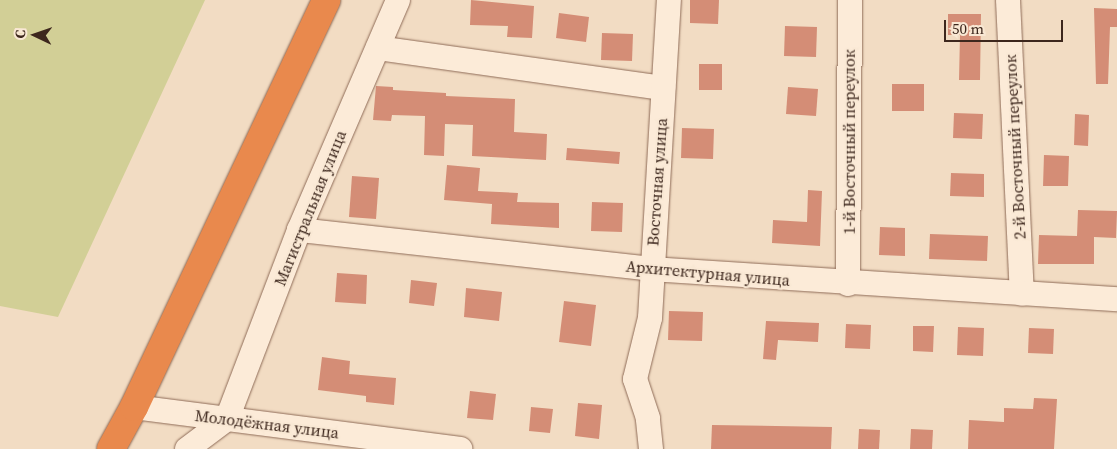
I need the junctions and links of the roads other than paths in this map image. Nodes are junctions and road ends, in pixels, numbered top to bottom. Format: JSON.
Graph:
{"nodes":[{"id":1,"x":326,"y":0,"type":"edge"},
{"id":2,"x":398,"y":0,"type":"edge"},
{"id":3,"x":669,"y":0,"type":"edge"},
{"id":4,"x":850,"y":0,"type":"edge"},
{"id":5,"x":1008,"y":0,"type":"edge"},
{"id":6,"x":378,"y":48,"type":"junction"},
{"id":7,"x":664,"y":88,"type":"junction"},
{"id":8,"x":299,"y":230,"type":"junction"},
{"id":9,"x":651,"y":269,"type":"junction"},
{"id":10,"x":848,"y":284,"type":"junction"},
{"id":11,"x":1022,"y":294,"type":"junction"},
{"id":12,"x":1117,"y":299,"type":"edge"},
{"id":13,"x":134,"y":407,"type":"junction"},
{"id":14,"x":227,"y":419,"type":"junction"},
{"id":15,"x":111,"y":449,"type":"edge"},
{"id":16,"x":187,"y":449,"type":"edge"},
{"id":17,"x":460,"y":449,"type":"edge"},
{"id":18,"x":651,"y":449,"type":"edge"}],
"edges":[{"from":1,"to":13,"type":"highway"},
{"from":2,"to":6,"type":"street","name":"Магистральная улица"},
{"from":3,"to":7,"type":"street","name":"Восточная улица"},
{"from":4,"to":10,"type":"street","name":"1-й Восточный переулок"},
{"from":5,"to":11,"type":"street","name":"2-й Восточный переулок"},
{"from":6,"to":7,"type":"street"},
{"from":6,"to":8,"type":"street","name":"Магистральная улица"},
{"from":7,"to":9,"type":"street","name":"Восточная улица"},
{"from":8,"to":9,"type":"street","name":"Архитектурная улица"},
{"from":8,"to":14,"type":"street","name":"Магистральная улица"},
{"from":9,"to":10,"type":"street","name":"Архитектурная улица"},
{"from":9,"to":18,"type":"street","name":"Восточная улица"},
{"from":10,"to":11,"type":"street","name":"Архитектурная улица"},
{"from":11,"to":12,"type":"street","name":"Архитектурная улица"},
{"from":13,"to":14,"type":"street","name":"Молодёжная улица"},
{"from":13,"to":15,"type":"highway"},
{"from":14,"to":16,"type":"street"},
{"from":14,"to":17,"type":"street","name":"Молодёжная улица"}]}
